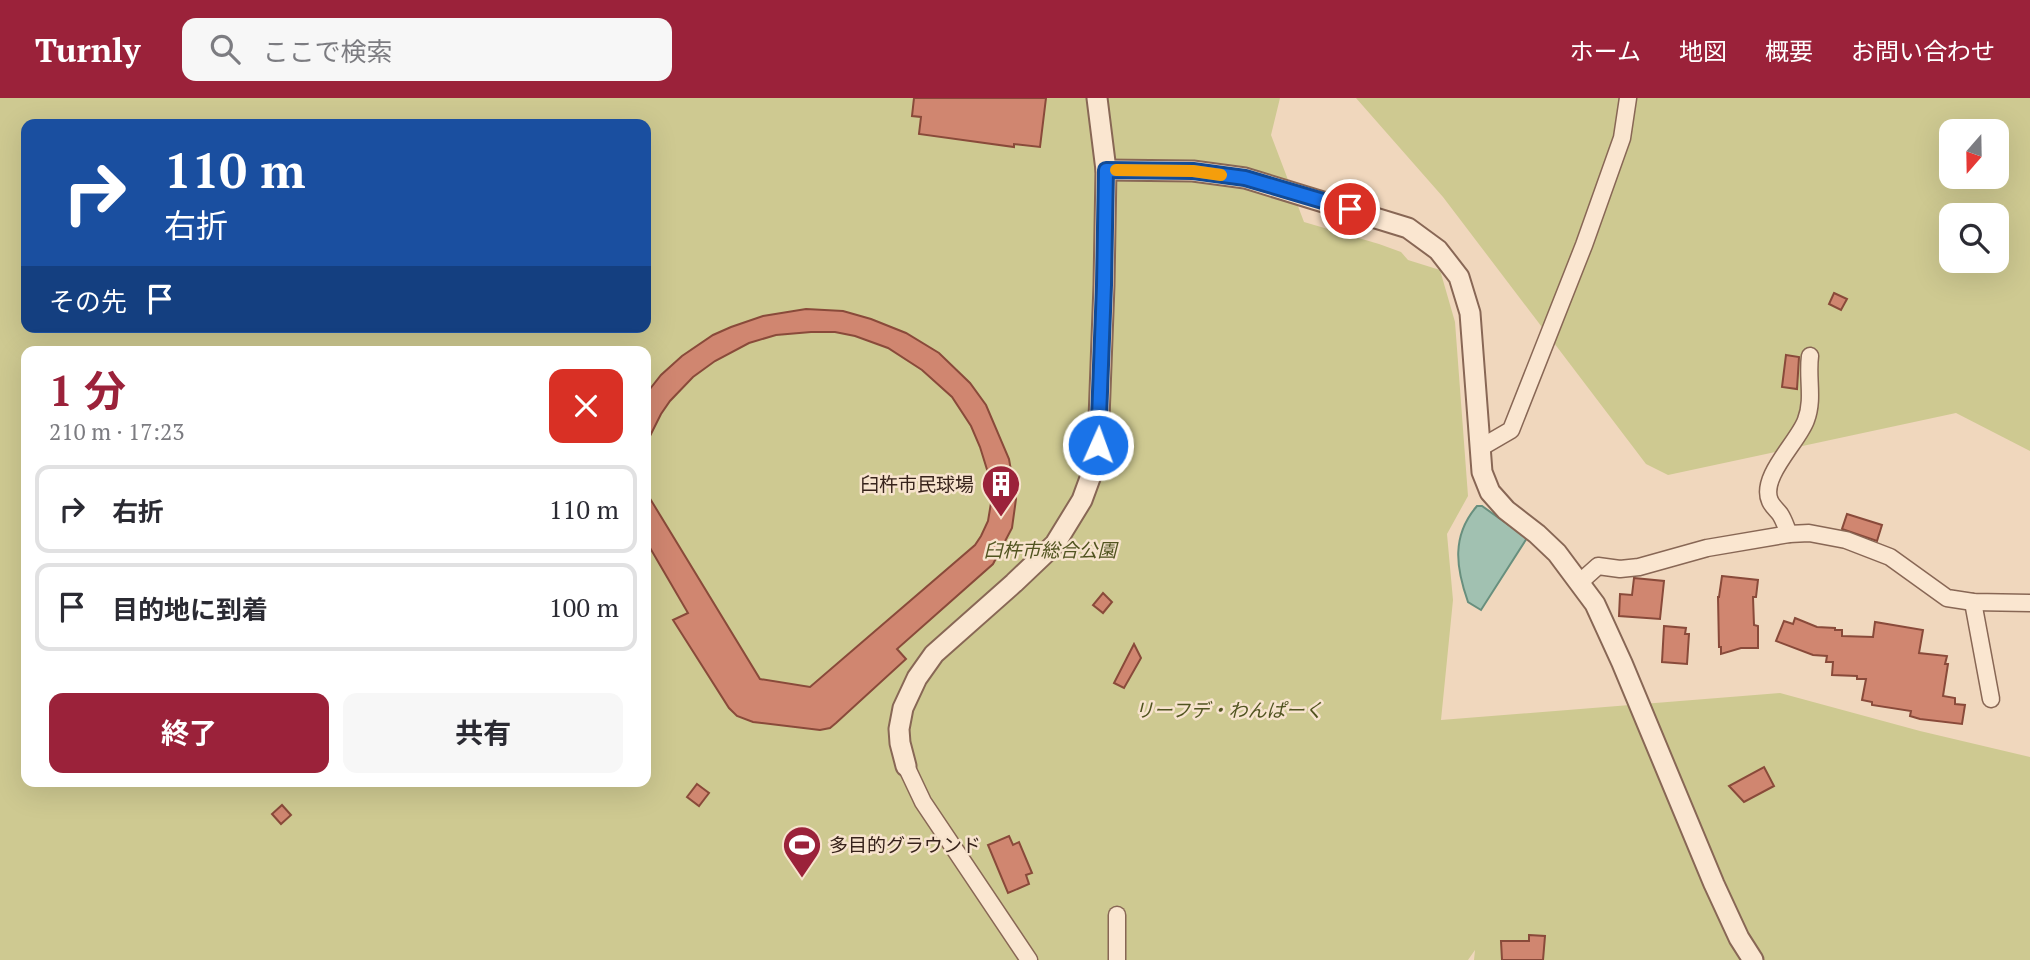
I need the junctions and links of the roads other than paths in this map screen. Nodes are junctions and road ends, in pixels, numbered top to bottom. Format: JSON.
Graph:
{"nodes":[{"id":1,"x":1097,"y":98,"type":"edge"},
{"id":2,"x":1628,"y":98,"type":"edge"},
{"id":3,"x":1106,"y":170,"type":"junction"},
{"id":4,"x":1810,"y":356,"type":"dead end"},
{"id":5,"x":1480,"y":448,"type":"junction"},
{"id":6,"x":1789,"y":534,"type":"junction"},
{"id":7,"x":1579,"y":583,"type":"junction"},
{"id":8,"x":1973,"y":601,"type":"junction"},
{"id":9,"x":2030,"y":603,"type":"edge"},
{"id":10,"x":1991,"y":699,"type":"dead end"},
{"id":11,"x":906,"y":766,"type":"joint"},
{"id":12,"x":1117,"y":915,"type":"dead end"},
{"id":13,"x":1029,"y":960,"type":"edge"},
{"id":14,"x":1118,"y":960,"type":"edge"},
{"id":15,"x":1753,"y":960,"type":"edge"}],
"edges":[{"from":1,"to":3,"type":"street"},
{"from":2,"to":5,"type":"street"},
{"from":3,"to":5,"type":"street"},
{"from":3,"to":11,"type":"street"},
{"from":4,"to":6,"type":"street"},
{"from":5,"to":7,"type":"street"},
{"from":6,"to":7,"type":"street"},
{"from":6,"to":8,"type":"street"},
{"from":7,"to":15,"type":"street"},
{"from":8,"to":9,"type":"street"},
{"from":8,"to":10,"type":"street"},
{"from":11,"to":13,"type":"street"},
{"from":12,"to":14,"type":"street"}]}
